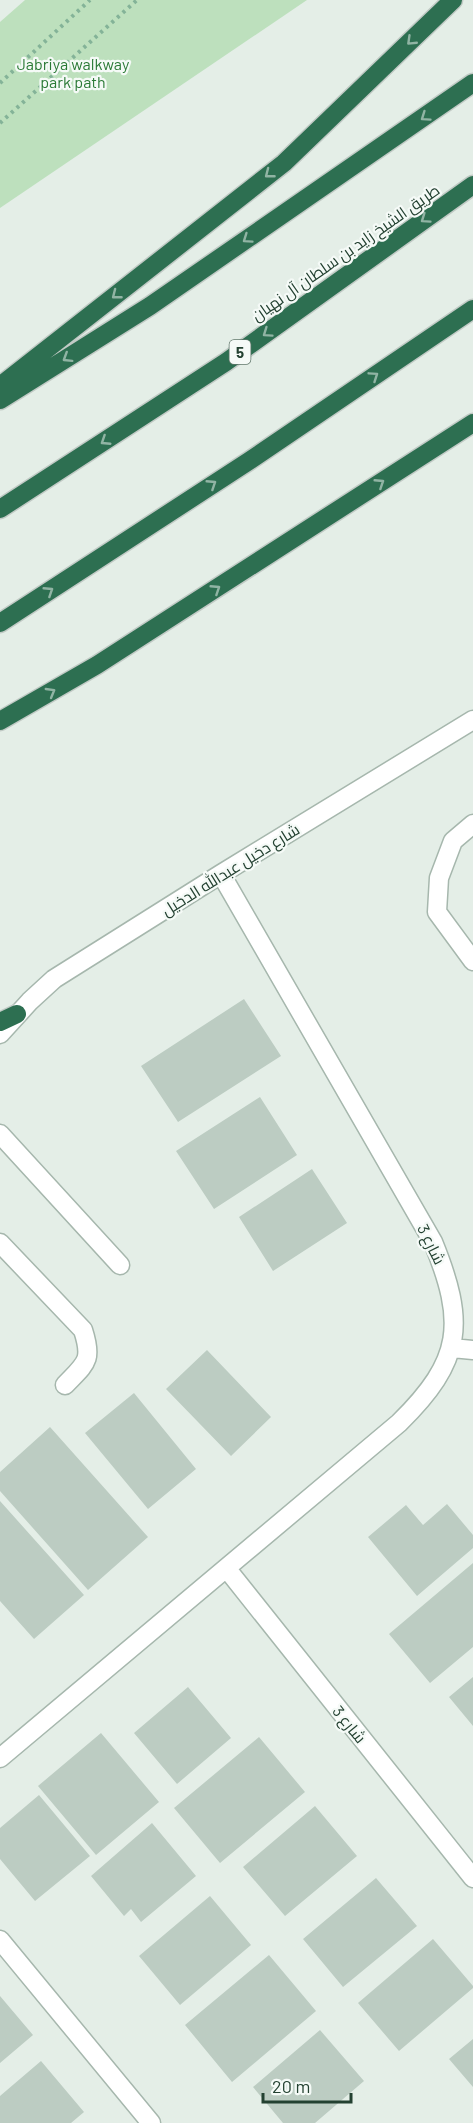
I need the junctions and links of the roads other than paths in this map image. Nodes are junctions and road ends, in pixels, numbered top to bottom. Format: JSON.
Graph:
{"nodes":[{"id":1,"x":453,"y":0,"type":"edge"},
{"id":2,"x":473,"y":83,"type":"edge"},
{"id":3,"x":473,"y":185,"type":"edge"},
{"id":4,"x":473,"y":309,"type":"edge"},
{"id":5,"x":0,"y":386,"type":"edge"},
{"id":6,"x":0,"y":400,"type":"edge"},
{"id":7,"x":473,"y":423,"type":"edge"},
{"id":8,"x":0,"y":509,"type":"edge"},
{"id":9,"x":0,"y":623,"type":"edge"},
{"id":10,"x":473,"y":720,"type":"edge"},
{"id":11,"x":0,"y":721,"type":"edge"},
{"id":12,"x":473,"y":824,"type":"edge"},
{"id":13,"x":221,"y":874,"type":"junction"},
{"id":14,"x":473,"y":961,"type":"edge"},
{"id":15,"x":17,"y":1014,"type":"junction"},
{"id":16,"x":0,"y":1022,"type":"edge"},
{"id":17,"x":0,"y":1035,"type":"edge"},
{"id":18,"x":2,"y":1139,"type":"edge"},
{"id":19,"x":0,"y":1243,"type":"edge"},
{"id":20,"x":120,"y":1265,"type":"dead end"},
{"id":21,"x":452,"y":1348,"type":"junction"},
{"id":22,"x":473,"y":1350,"type":"edge"},
{"id":23,"x":64,"y":1385,"type":"dead end"},
{"id":24,"x":227,"y":1569,"type":"junction"},
{"id":25,"x":0,"y":1758,"type":"edge"},
{"id":26,"x":473,"y":1878,"type":"edge"},
{"id":27,"x":0,"y":1940,"type":"edge"},
{"id":28,"x":151,"y":2123,"type":"edge"}],
"edges":[{"from":1,"to":5,"type":"highway","one_way":true},
{"from":2,"to":6,"type":"highway","one_way":true},
{"from":3,"to":8,"type":"highway","name":"طريق الشيخ زايد بن سلطان آل نهيان","number":"5","one_way":true},
{"from":9,"to":4,"type":"highway","one_way":true},
{"from":11,"to":7,"type":"highway","one_way":true},
{"from":10,"to":13,"type":"street","name":"شارع دخيل عبدالله الدخيل"},
{"from":12,"to":14,"type":"street"},
{"from":13,"to":15,"type":"street","name":"شارع دخيل عبدالله الدخيل"},
{"from":13,"to":21,"type":"street","name":"شارع 3"},
{"from":15,"to":16,"type":"highway"},
{"from":15,"to":17,"type":"street","name":"شارع دخيل عبدالله الدخيل"},
{"from":18,"to":20,"type":"street"},
{"from":19,"to":23,"type":"street"},
{"from":21,"to":22,"type":"street"},
{"from":21,"to":24,"type":"street","name":"شارع 3"},
{"from":24,"to":25,"type":"street","name":"شارع 3"},
{"from":24,"to":26,"type":"street","name":"شارع 3"},
{"from":27,"to":28,"type":"street"}]}
